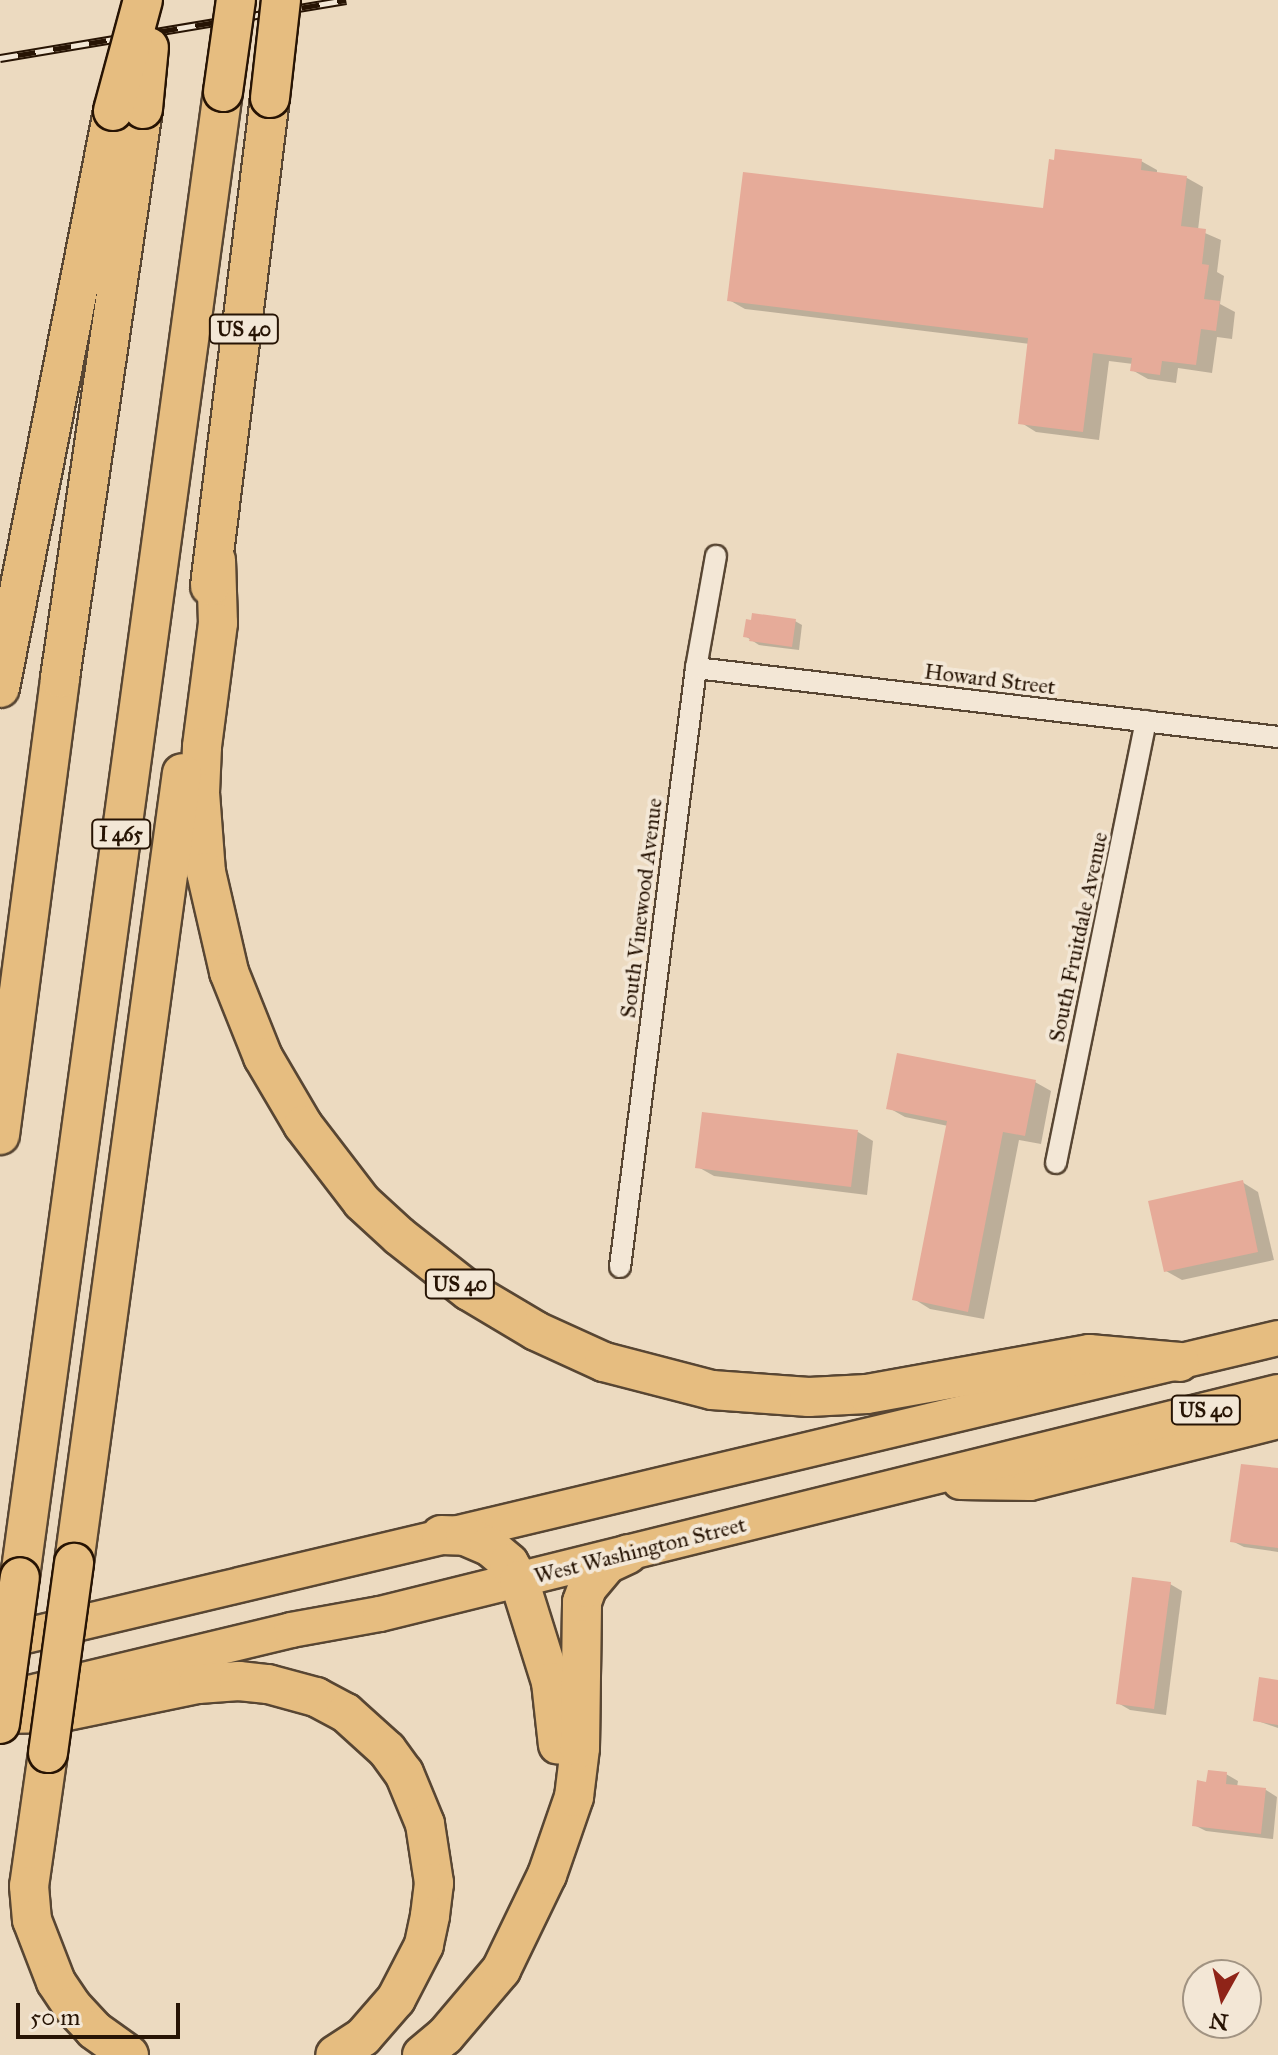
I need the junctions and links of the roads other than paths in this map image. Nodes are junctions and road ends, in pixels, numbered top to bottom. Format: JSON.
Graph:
{"nodes":[{"id":1,"x":143,"y":0,"type":"edge"},
{"id":2,"x":154,"y":0,"type":"edge"},
{"id":3,"x":236,"y":0,"type":"edge"},
{"id":4,"x":281,"y":0,"type":"edge"},
{"id":5,"x":128,"y":110,"type":"junction"},
{"id":6,"x":716,"y":556,"type":"dead end"},
{"id":7,"x":216,"y":560,"type":"junction"},
{"id":8,"x":696,"y":668,"type":"junction"},
{"id":9,"x":0,"y":688,"type":"edge"},
{"id":10,"x":1146,"y":721,"type":"junction"},
{"id":11,"x":1278,"y":737,"type":"edge"},
{"id":12,"x":0,"y":1135,"type":"edge"},
{"id":13,"x":1056,"y":1163,"type":"dead end"},
{"id":14,"x":620,"y":1267,"type":"dead end"},
{"id":15,"x":1278,"y":1338,"type":"edge"},
{"id":16,"x":1180,"y":1362,"type":"junction"},
{"id":17,"x":1278,"y":1392,"type":"edge"},
{"id":18,"x":1278,"y":1421,"type":"edge"},
{"id":19,"x":907,"y":1481,"type":"junction"},
{"id":20,"x":441,"y":1535,"type":"junction"},
{"id":21,"x":628,"y":1554,"type":"junction"},
{"id":22,"x":519,"y":1580,"type":"junction"},
{"id":23,"x":0,"y":1642,"type":"edge"},
{"id":24,"x":0,"y":1700,"type":"edge"},
{"id":25,"x":0,"y":1714,"type":"edge"},
{"id":26,"x":0,"y":1724,"type":"edge"},
{"id":27,"x":558,"y":1839,"type":"junction"},
{"id":28,"x":129,"y":2055,"type":"edge"},
{"id":29,"x":335,"y":2055,"type":"edge"},
{"id":30,"x":422,"y":2055,"type":"edge"}],
"edges":[{"from":1,"to":5,"type":"highway","bridge":true},
{"from":2,"to":5,"type":"highway","bridge":true},
{"from":3,"to":26,"type":"highway","number":"I 465","bridge":true},
{"from":4,"to":7,"type":"highway","number":"US 40","bridge":true},
{"from":5,"to":9,"type":"highway"},
{"from":5,"to":12,"type":"highway"},
{"from":6,"to":8,"type":"street","name":"South Vinewood Avenue"},
{"from":7,"to":16,"type":"highway","number":"US 40"},
{"from":7,"to":28,"type":"highway","bridge":true},
{"from":8,"to":10,"type":"street","name":"Howard Street"},
{"from":8,"to":14,"type":"street","name":"South Vinewood Avenue"},
{"from":10,"to":11,"type":"street","name":"Howard Street"},
{"from":10,"to":13,"type":"street","name":"South Fruitdale Avenue"},
{"from":15,"to":16,"type":"main road"},
{"from":16,"to":20,"type":"main road"},
{"from":17,"to":19,"type":"main road","name":"West Washington Street","number":"US 40"},
{"from":18,"to":19,"type":"main road"},
{"from":19,"to":21,"type":"main road","name":"West Washington Street","number":"US 40"},
{"from":20,"to":22,"type":"highway"},
{"from":20,"to":23,"type":"main road"},
{"from":21,"to":22,"type":"main road","name":"West Washington Street","number":"US 40"},
{"from":21,"to":27,"type":"highway"},
{"from":22,"to":24,"type":"main road","name":"West Washington Street","number":"US 40"},
{"from":22,"to":27,"type":"highway"},
{"from":25,"to":29,"type":"highway"},
{"from":27,"to":30,"type":"highway"}]}
